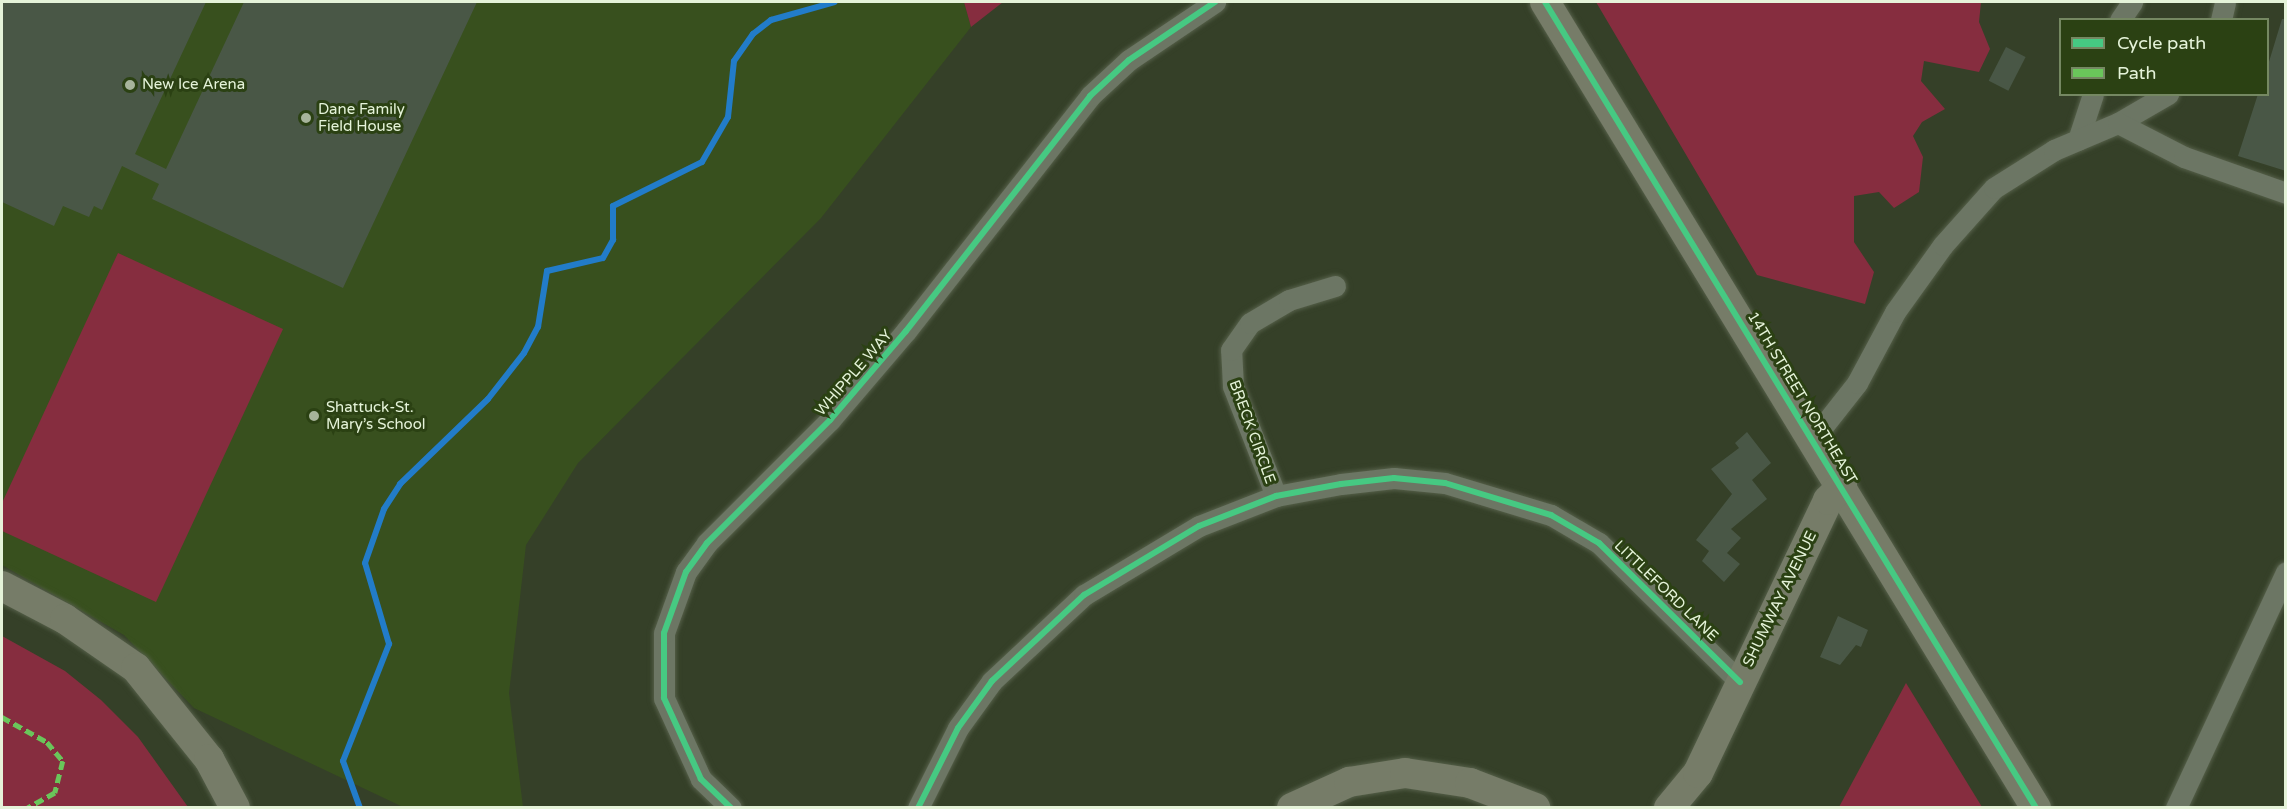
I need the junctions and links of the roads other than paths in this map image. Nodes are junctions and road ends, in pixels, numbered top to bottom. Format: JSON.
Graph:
{"nodes":[{"id":1,"x":1215,"y":2,"type":"edge"},
{"id":2,"x":1545,"y":2,"type":"edge"},
{"id":3,"x":2132,"y":2,"type":"edge"},
{"id":4,"x":2225,"y":2,"type":"edge"},
{"id":5,"x":2121,"y":18,"type":"edge"},
{"id":6,"x":2221,"y":18,"type":"edge"},
{"id":7,"x":2092,"y":96,"type":"edge"},
{"id":8,"x":2165,"y":96,"type":"edge"},
{"id":9,"x":2118,"y":123,"type":"junction"},
{"id":10,"x":2078,"y":140,"type":"junction"},
{"id":11,"x":2286,"y":193,"type":"edge"},
{"id":12,"x":1335,"y":286,"type":"dead end"},
{"id":13,"x":1813,"y":439,"type":"junction"},
{"id":14,"x":1842,"y":486,"type":"junction"},
{"id":15,"x":1276,"y":496,"type":"junction"},
{"id":16,"x":2286,"y":572,"type":"edge"},
{"id":17,"x":2,"y":586,"type":"edge"},
{"id":18,"x":1740,"y":682,"type":"junction"},
{"id":19,"x":235,"y":807,"type":"edge"},
{"id":20,"x":731,"y":807,"type":"edge"},
{"id":21,"x":918,"y":807,"type":"edge"},
{"id":22,"x":1292,"y":807,"type":"edge"},
{"id":23,"x":1535,"y":807,"type":"edge"},
{"id":24,"x":1669,"y":807,"type":"edge"},
{"id":25,"x":2036,"y":807,"type":"edge"},
{"id":26,"x":2176,"y":807,"type":"edge"}],
"edges":[{"from":1,"to":20,"type":"street","name":"WHIPPLE WAY"},
{"from":2,"to":13,"type":"street","name":"14TH STREET NORTHEAST"},
{"from":3,"to":5,"type":"street"},
{"from":4,"to":6,"type":"street"},
{"from":7,"to":10,"type":"street"},
{"from":8,"to":9,"type":"street"},
{"from":9,"to":10,"type":"street"},
{"from":9,"to":11,"type":"street"},
{"from":10,"to":13,"type":"street"},
{"from":12,"to":15,"type":"street","name":"BRECK CIRCLE"},
{"from":13,"to":14,"type":"street","name":"14TH STREET NORTHEAST"},
{"from":14,"to":18,"type":"street","name":"SHUMWAY AVENUE"},
{"from":14,"to":25,"type":"street","name":"14TH STREET NORTHEAST"},
{"from":15,"to":18,"type":"street","name":"LITTLEFORD LANE"},
{"from":15,"to":21,"type":"street","name":"LITTLEFORD LANE"},
{"from":16,"to":26,"type":"street"},
{"from":17,"to":19,"type":"street"},
{"from":18,"to":24,"type":"street","name":"SHUMWAY AVENUE"},
{"from":22,"to":23,"type":"street"}]}
